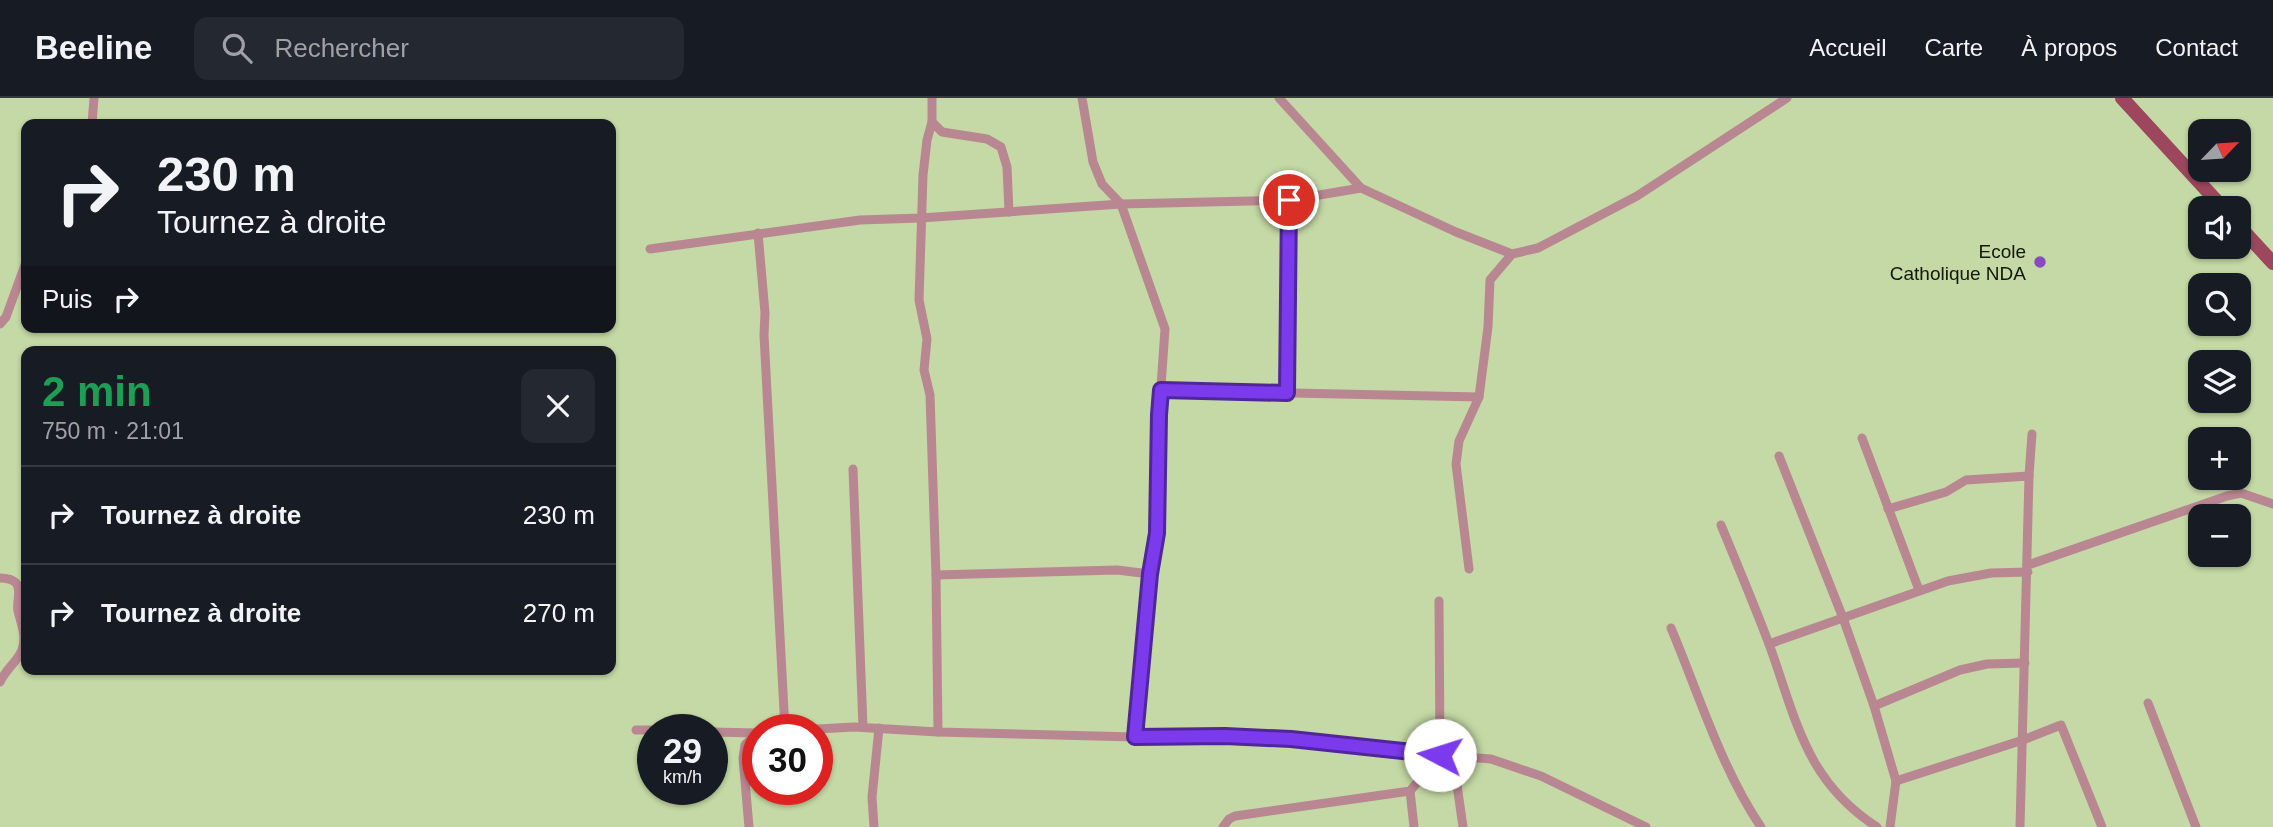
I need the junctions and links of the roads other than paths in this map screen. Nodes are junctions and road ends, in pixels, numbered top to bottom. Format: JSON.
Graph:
{"nodes":[{"id":1,"x":93,"y":98,"type":"edge"},
{"id":2,"x":932,"y":98,"type":"edge"},
{"id":3,"x":1082,"y":98,"type":"edge"},
{"id":4,"x":1279,"y":98,"type":"edge"},
{"id":5,"x":1787,"y":98,"type":"edge"},
{"id":6,"x":2122,"y":98,"type":"edge"},
{"id":7,"x":92,"y":119,"type":"edge"},
{"id":8,"x":932,"y":122,"type":"junction"},
{"id":9,"x":1361,"y":188,"type":"junction"},
{"id":10,"x":2212,"y":196,"type":"edge"},
{"id":11,"x":1289,"y":200,"type":"junction"},
{"id":12,"x":1121,"y":204,"type":"junction"},
{"id":13,"x":1009,"y":212,"type":"junction"},
{"id":14,"x":921,"y":218,"type":"junction"},
{"id":15,"x":758,"y":233,"type":"junction"},
{"id":16,"x":2251,"y":239,"type":"edge"},
{"id":17,"x":650,"y":249,"type":"dead end"},
{"id":18,"x":1512,"y":254,"type":"junction"},
{"id":19,"x":2273,"y":263,"type":"edge"},
{"id":20,"x":21,"y":276,"type":"edge"},
{"id":21,"x":0,"y":324,"type":"edge"},
{"id":22,"x":1161,"y":390,"type":"junction"},
{"id":23,"x":1287,"y":393,"type":"junction"},
{"id":24,"x":1479,"y":397,"type":"junction"},
{"id":25,"x":2032,"y":434,"type":"dead end"},
{"id":26,"x":1862,"y":438,"type":"dead end"},
{"id":27,"x":1779,"y":456,"type":"dead end"},
{"id":28,"x":853,"y":469,"type":"dead end"},
{"id":29,"x":2029,"y":476,"type":"junction"},
{"id":30,"x":2273,"y":504,"type":"edge"},
{"id":31,"x":1888,"y":509,"type":"junction"},
{"id":32,"x":1721,"y":525,"type":"dead end"},
{"id":33,"x":2028,"y":568,"type":"junction"},
{"id":34,"x":1469,"y":569,"type":"dead end"},
{"id":35,"x":1150,"y":574,"type":"junction"},
{"id":36,"x":936,"y":575,"type":"junction"},
{"id":37,"x":0,"y":578,"type":"edge"},
{"id":38,"x":1919,"y":590,"type":"junction"},
{"id":39,"x":1439,"y":601,"type":"dead end"},
{"id":40,"x":21,"y":618,"type":"edge"},
{"id":41,"x":1843,"y":618,"type":"junction"},
{"id":42,"x":1671,"y":628,"type":"dead end"},
{"id":43,"x":1769,"y":644,"type":"junction"},
{"id":44,"x":21,"y":652,"type":"edge"},
{"id":45,"x":2025,"y":663,"type":"junction"},
{"id":46,"x":0,"y":682,"type":"edge"},
{"id":47,"x":2147,"y":703,"type":"dead end"},
{"id":48,"x":1874,"y":706,"type":"junction"},
{"id":49,"x":784,"y":714,"type":"edge"},
{"id":50,"x":863,"y":727,"type":"junction"},
{"id":51,"x":833,"y":728,"type":"edge"},
{"id":52,"x":878,"y":728,"type":"junction"},
{"id":53,"x":938,"y":732,"type":"junction"},
{"id":54,"x":1135,"y":737,"type":"junction"},
{"id":55,"x":2023,"y":740,"type":"junction"},
{"id":56,"x":1440,"y":755,"type":"junction"},
{"id":57,"x":1453,"y":757,"type":"junction"},
{"id":58,"x":1896,"y":781,"type":"junction"},
{"id":59,"x":1410,"y":791,"type":"junction"},
{"id":60,"x":747,"y":805,"type":"edge"},
{"id":61,"x":749,"y":827,"type":"edge"},
{"id":62,"x":874,"y":827,"type":"edge"},
{"id":63,"x":1223,"y":827,"type":"edge"},
{"id":64,"x":1413,"y":827,"type":"edge"},
{"id":65,"x":1463,"y":827,"type":"edge"},
{"id":66,"x":1646,"y":827,"type":"edge"},
{"id":67,"x":1761,"y":827,"type":"edge"},
{"id":68,"x":1877,"y":827,"type":"edge"},
{"id":69,"x":1890,"y":827,"type":"edge"},
{"id":70,"x":2020,"y":827,"type":"edge"},
{"id":71,"x":2102,"y":827,"type":"edge"},
{"id":72,"x":2196,"y":827,"type":"edge"}],
"edges":[{"from":1,"to":7,"type":"street"},
{"from":2,"to":8,"type":"street"},
{"from":3,"to":12,"type":"street"},
{"from":4,"to":9,"type":"street"},
{"from":5,"to":18,"type":"street"},
{"from":6,"to":10,"type":"main road"},
{"from":8,"to":13,"type":"street"},
{"from":8,"to":14,"type":"street"},
{"from":9,"to":11,"type":"street"},
{"from":9,"to":18,"type":"street"},
{"from":11,"to":12,"type":"street"},
{"from":11,"to":23,"type":"street"},
{"from":12,"to":13,"type":"street"},
{"from":12,"to":22,"type":"street"},
{"from":13,"to":14,"type":"street"},
{"from":14,"to":15,"type":"street"},
{"from":14,"to":36,"type":"street"},
{"from":15,"to":17,"type":"street"},
{"from":15,"to":49,"type":"street"},
{"from":16,"to":19,"type":"main road"},
{"from":18,"to":24,"type":"street"},
{"from":20,"to":21,"type":"street"},
{"from":22,"to":23,"type":"street"},
{"from":22,"to":35,"type":"street"},
{"from":23,"to":24,"type":"street"},
{"from":24,"to":34,"type":"street"},
{"from":25,"to":29,"type":"street"},
{"from":26,"to":31,"type":"street"},
{"from":27,"to":41,"type":"street"},
{"from":28,"to":50,"type":"street"},
{"from":29,"to":31,"type":"street"},
{"from":29,"to":33,"type":"street"},
{"from":30,"to":33,"type":"street"},
{"from":31,"to":38,"type":"street"},
{"from":32,"to":43,"type":"street"},
{"from":33,"to":38,"type":"street"},
{"from":33,"to":45,"type":"street"},
{"from":35,"to":36,"type":"street"},
{"from":35,"to":54,"type":"street"},
{"from":36,"to":53,"type":"street"},
{"from":37,"to":40,"type":"street"},
{"from":38,"to":41,"type":"street"},
{"from":39,"to":56,"type":"street"},
{"from":41,"to":43,"type":"street"},
{"from":41,"to":48,"type":"street"},
{"from":42,"to":67,"type":"street"},
{"from":43,"to":68,"type":"street"},
{"from":44,"to":46,"type":"street"},
{"from":45,"to":48,"type":"street"},
{"from":45,"to":55,"type":"street"},
{"from":47,"to":72,"type":"street"},
{"from":48,"to":58,"type":"street"},
{"from":50,"to":51,"type":"street"},
{"from":50,"to":52,"type":"street"},
{"from":52,"to":53,"type":"street"},
{"from":52,"to":62,"type":"street"},
{"from":53,"to":54,"type":"street"},
{"from":54,"to":56,"type":"street"},
{"from":55,"to":58,"type":"street"},
{"from":55,"to":70,"type":"street"},
{"from":55,"to":71,"type":"street"},
{"from":56,"to":57,"type":"street"},
{"from":56,"to":59,"type":"street"},
{"from":57,"to":65,"type":"street"},
{"from":57,"to":66,"type":"street"},
{"from":58,"to":69,"type":"street"},
{"from":59,"to":63,"type":"street"},
{"from":59,"to":64,"type":"street"},
{"from":60,"to":61,"type":"street"}]}
